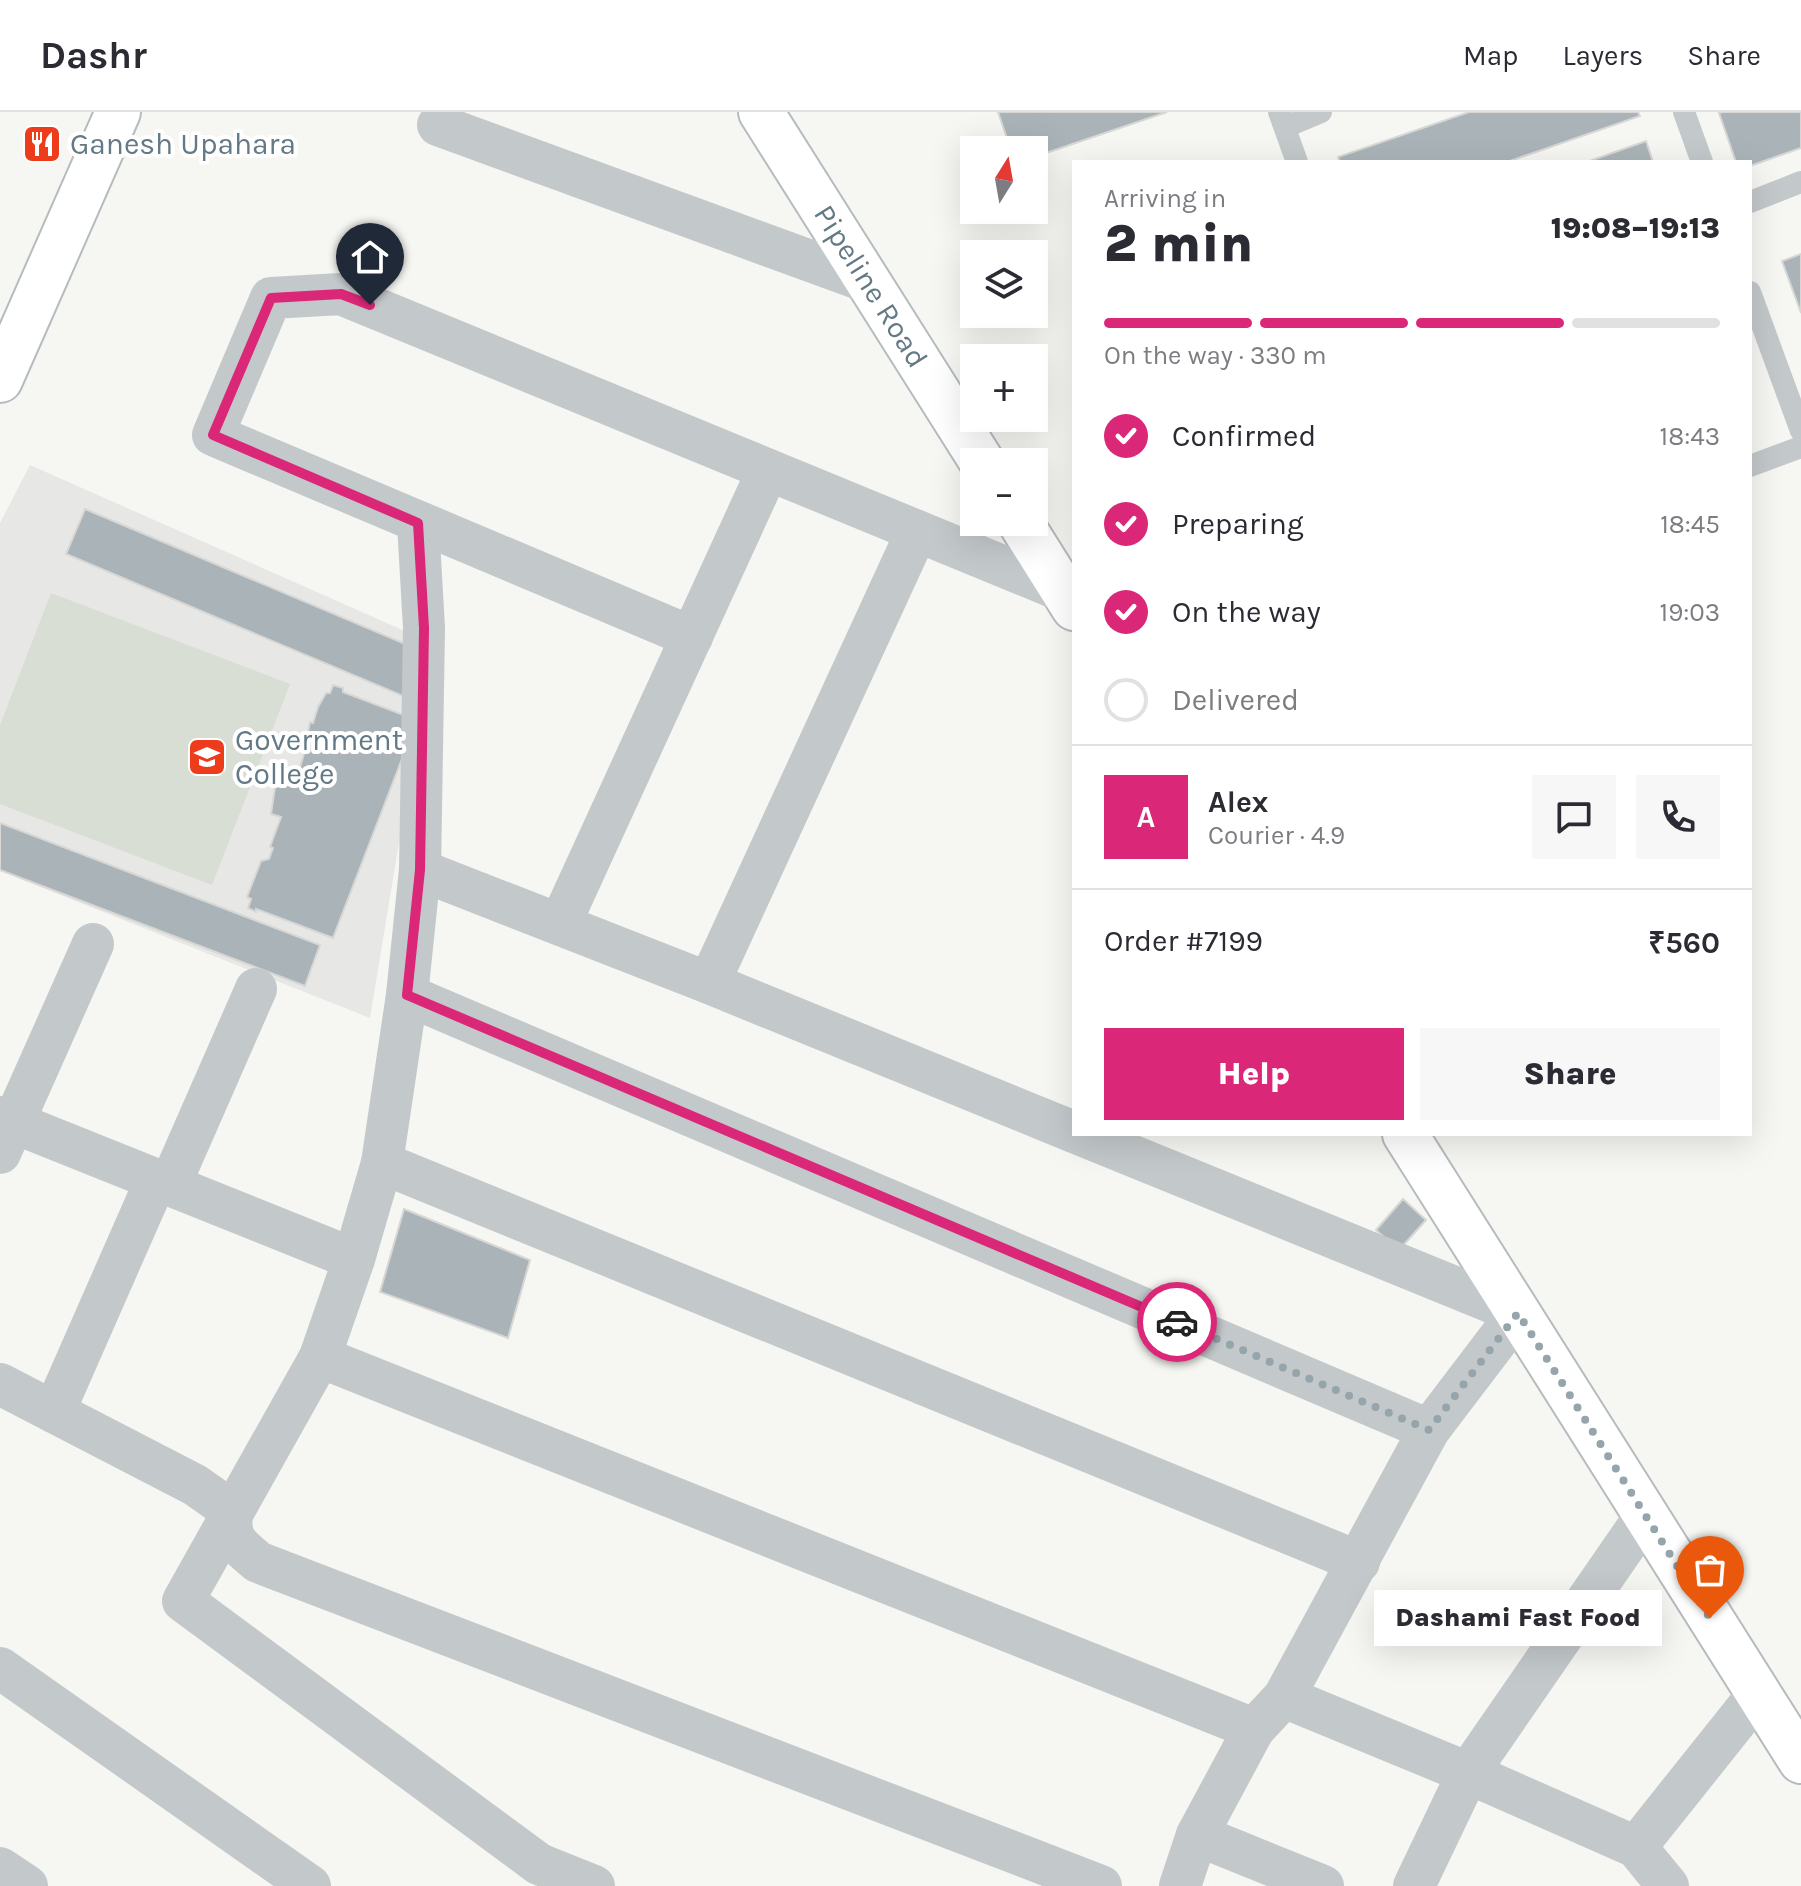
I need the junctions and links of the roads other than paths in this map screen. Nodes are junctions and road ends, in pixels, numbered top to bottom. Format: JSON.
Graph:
{"nodes":[{"id":1,"x":118,"y":112,"type":"edge"},
{"id":2,"x":761,"y":112,"type":"edge"},
{"id":3,"x":1321,"y":112,"type":"edge"},
{"id":4,"x":1684,"y":112,"type":"edge"},
{"id":5,"x":1282,"y":119,"type":"edge"},
{"id":6,"x":438,"y":125,"type":"dead end"},
{"id":7,"x":1296,"y":160,"type":"edge"},
{"id":8,"x":1701,"y":160,"type":"edge"},
{"id":9,"x":1801,"y":182,"type":"edge"},
{"id":10,"x":1752,"y":201,"type":"edge"},
{"id":11,"x":868,"y":282,"type":"junction"},
{"id":12,"x":1752,"y":297,"type":"edge"},
{"id":13,"x":0,"y":380,"type":"edge"},
{"id":14,"x":1801,"y":431,"type":"edge"},
{"id":15,"x":1801,"y":447,"type":"edge"},
{"id":16,"x":973,"y":448,"type":"edge"},
{"id":17,"x":1752,"y":465,"type":"edge"},
{"id":18,"x":768,"y":470,"type":"junction"},
{"id":19,"x":418,"y":523,"type":"junction"},
{"id":20,"x":917,"y":531,"type":"junction"},
{"id":21,"x":1029,"y":536,"type":"edge"},
{"id":22,"x":1068,"y":599,"type":"edge"},
{"id":23,"x":692,"y":637,"type":"junction"},
{"id":24,"x":420,"y":870,"type":"junction"},
{"id":25,"x":560,"y":924,"type":"junction"},
{"id":26,"x":93,"y":944,"type":"dead end"},
{"id":27,"x":709,"y":983,"type":"junction"},
{"id":28,"x":256,"y":989,"type":"dead end"},
{"id":29,"x":407,"y":995,"type":"junction"},
{"id":30,"x":5,"y":1131,"type":"edge"},
{"id":31,"x":1072,"y":1131,"type":"edge"},
{"id":32,"x":1084,"y":1136,"type":"edge"},
{"id":33,"x":1406,"y":1136,"type":"edge"},
{"id":34,"x":382,"y":1163,"type":"junction"},
{"id":35,"x":163,"y":1182,"type":"junction"},
{"id":36,"x":354,"y":1259,"type":"junction"},
{"id":37,"x":1518,"y":1313,"type":"junction"},
{"id":38,"x":320,"y":1357,"type":"junction"},
{"id":39,"x":0,"y":1384,"type":"edge"},
{"id":40,"x":54,"y":1412,"type":"junction"},
{"id":41,"x":1429,"y":1430,"type":"junction"},
{"id":42,"x":232,"y":1511,"type":"junction"},
{"id":43,"x":1646,"y":1515,"type":"junction"},
{"id":44,"x":1359,"y":1562,"type":"junction"},
{"id":45,"x":0,"y":1668,"type":"edge"},
{"id":46,"x":1758,"y":1694,"type":"junction"},
{"id":47,"x":1284,"y":1697,"type":"junction"},
{"id":48,"x":1254,"y":1729,"type":"junction"},
{"id":49,"x":1801,"y":1761,"type":"edge"},
{"id":50,"x":1468,"y":1773,"type":"junction"},
{"id":51,"x":1197,"y":1835,"type":"junction"},
{"id":52,"x":1636,"y":1847,"type":"junction"},
{"id":53,"x":0,"y":1868,"type":"edge"},
{"id":54,"x":535,"y":1875,"type":"edge"},
{"id":55,"x":27,"y":1886,"type":"edge"},
{"id":56,"x":310,"y":1886,"type":"edge"},
{"id":57,"x":594,"y":1886,"type":"edge"},
{"id":58,"x":1101,"y":1886,"type":"edge"},
{"id":59,"x":1180,"y":1886,"type":"edge"},
{"id":60,"x":1323,"y":1886,"type":"edge"},
{"id":61,"x":1414,"y":1886,"type":"edge"},
{"id":62,"x":1668,"y":1886,"type":"edge"}],
"edges":[{"from":1,"to":13,"type":"street"},
{"from":2,"to":11,"type":"street","name":"Pipeline Road"},
{"from":3,"to":5,"type":"lane"},
{"from":4,"to":8,"type":"lane"},
{"from":5,"to":7,"type":"lane"},
{"from":6,"to":11,"type":"street"},
{"from":9,"to":10,"type":"lane"},
{"from":11,"to":16,"type":"street","name":"Pipeline Road"},
{"from":12,"to":14,"type":"lane"},
{"from":15,"to":17,"type":"lane"},
{"from":18,"to":19,"type":"street"},
{"from":18,"to":20,"type":"street"},
{"from":18,"to":23,"type":"street"},
{"from":19,"to":23,"type":"street"},
{"from":19,"to":24,"type":"street"},
{"from":20,"to":22,"type":"street"},
{"from":20,"to":27,"type":"street"},
{"from":21,"to":22,"type":"street"},
{"from":23,"to":25,"type":"street"},
{"from":24,"to":25,"type":"street"},
{"from":24,"to":29,"type":"street"},
{"from":25,"to":27,"type":"street"},
{"from":26,"to":30,"type":"street"},
{"from":27,"to":31,"type":"street"},
{"from":28,"to":35,"type":"street"},
{"from":29,"to":34,"type":"street"},
{"from":29,"to":41,"type":"street"},
{"from":30,"to":35,"type":"street"},
{"from":32,"to":37,"type":"street"},
{"from":33,"to":37,"type":"street"},
{"from":34,"to":36,"type":"street"},
{"from":34,"to":44,"type":"street"},
{"from":35,"to":36,"type":"street"},
{"from":35,"to":40,"type":"street"},
{"from":36,"to":38,"type":"street"},
{"from":37,"to":41,"type":"street"},
{"from":37,"to":43,"type":"street"},
{"from":38,"to":42,"type":"street"},
{"from":38,"to":48,"type":"street"},
{"from":39,"to":40,"type":"street"},
{"from":40,"to":42,"type":"street"},
{"from":41,"to":44,"type":"street"},
{"from":42,"to":54,"type":"street"},
{"from":42,"to":58,"type":"street"},
{"from":43,"to":46,"type":"street"},
{"from":43,"to":50,"type":"street"},
{"from":44,"to":47,"type":"street"},
{"from":45,"to":56,"type":"street"},
{"from":46,"to":49,"type":"street"},
{"from":46,"to":52,"type":"street"},
{"from":47,"to":48,"type":"street"},
{"from":47,"to":50,"type":"street"},
{"from":48,"to":51,"type":"street"},
{"from":50,"to":52,"type":"street"},
{"from":50,"to":61,"type":"street"},
{"from":51,"to":59,"type":"street"},
{"from":51,"to":60,"type":"street"},
{"from":52,"to":62,"type":"street"},
{"from":53,"to":55,"type":"street"},
{"from":54,"to":57,"type":"street"}]}
